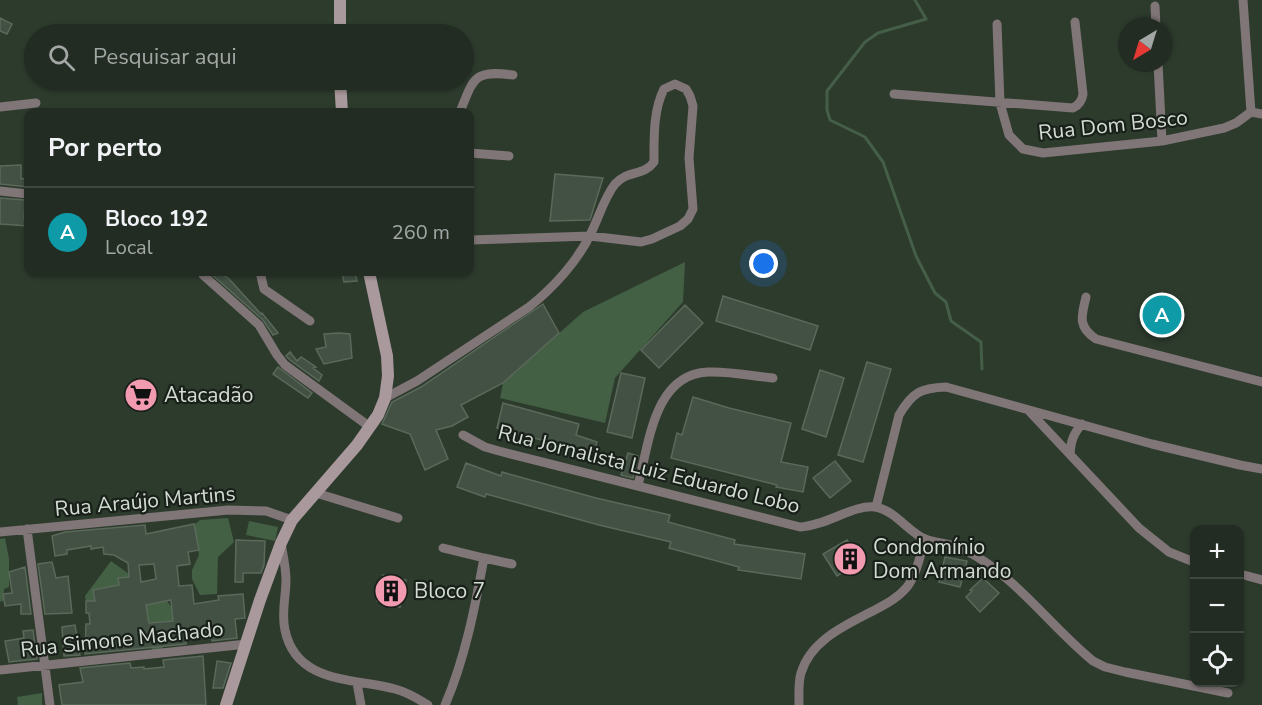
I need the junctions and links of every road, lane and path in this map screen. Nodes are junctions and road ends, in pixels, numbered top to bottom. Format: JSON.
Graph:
{"nodes":[{"id":1,"x":340,"y":0,"type":"edge"},
{"id":2,"x":1243,"y":0,"type":"edge"},
{"id":3,"x":1155,"y":6,"type":"dead end"},
{"id":4,"x":1156,"y":18,"type":"edge"},
{"id":5,"x":1076,"y":22,"type":"dead end"},
{"id":6,"x":340,"y":24,"type":"edge"},
{"id":7,"x":997,"y":24,"type":"dead end"},
{"id":8,"x":1158,"y":72,"type":"edge"},
{"id":9,"x":513,"y":75,"type":"dead end"},
{"id":10,"x":474,"y":82,"type":"edge"},
{"id":11,"x":341,"y":90,"type":"edge"},
{"id":12,"x":469,"y":90,"type":"edge"},
{"id":13,"x":894,"y":94,"type":"dead end"},
{"id":14,"x":36,"y":103,"type":"dead end"},
{"id":15,"x":1000,"y":103,"type":"junction"},
{"id":16,"x":0,"y":106,"type":"edge"},
{"id":17,"x":342,"y":108,"type":"edge"},
{"id":18,"x":462,"y":108,"type":"edge"},
{"id":19,"x":1251,"y":112,"type":"junction"},
{"id":20,"x":1262,"y":114,"type":"edge"},
{"id":21,"x":1162,"y":141,"type":"junction"},
{"id":22,"x":474,"y":153,"type":"edge"},
{"id":23,"x":509,"y":156,"type":"dead end"},
{"id":24,"x":0,"y":191,"type":"edge"},
{"id":25,"x":24,"y":194,"type":"edge"},
{"id":26,"x":590,"y":236,"type":"junction"},
{"id":27,"x":474,"y":240,"type":"edge"},
{"id":28,"x":204,"y":276,"type":"edge"},
{"id":29,"x":261,"y":276,"type":"edge"},
{"id":30,"x":370,"y":276,"type":"edge"},
{"id":31,"x":1086,"y":297,"type":"dead end"},
{"id":32,"x":310,"y":321,"type":"dead end"},
{"id":33,"x":772,"y":378,"type":"dead end"},
{"id":34,"x":1262,"y":382,"type":"edge"},
{"id":35,"x":385,"y":398,"type":"junction"},
{"id":36,"x":1029,"y":412,"type":"junction"},
{"id":37,"x":1082,"y":424,"type":"junction"},
{"id":38,"x":370,"y":427,"type":"junction"},
{"id":39,"x":462,"y":435,"type":"dead end"},
{"id":40,"x":1070,"y":454,"type":"junction"},
{"id":41,"x":1262,"y":469,"type":"edge"},
{"id":42,"x":638,"y":484,"type":"junction"},
{"id":43,"x":316,"y":493,"type":"junction"},
{"id":44,"x":876,"y":507,"type":"junction"},
{"id":45,"x":398,"y":518,"type":"dead end"},
{"id":46,"x":292,"y":520,"type":"junction"},
{"id":47,"x":27,"y":529,"type":"junction"},
{"id":48,"x":0,"y":532,"type":"edge"},
{"id":49,"x":925,"y":539,"type":"junction"},
{"id":50,"x":281,"y":543,"type":"junction"},
{"id":51,"x":443,"y":548,"type":"dead end"},
{"id":52,"x":484,"y":558,"type":"junction"},
{"id":53,"x":1190,"y":560,"type":"edge"},
{"id":54,"x":512,"y":564,"type":"dead end"},
{"id":55,"x":1244,"y":575,"type":"edge"},
{"id":56,"x":1262,"y":580,"type":"edge"},
{"id":57,"x":247,"y":644,"type":"junction"},
{"id":58,"x":45,"y":664,"type":"junction"},
{"id":59,"x":0,"y":670,"type":"edge"},
{"id":60,"x":357,"y":683,"type":"junction"},
{"id":61,"x":1228,"y":693,"type":"dead end"},
{"id":62,"x":50,"y":705,"type":"edge"},
{"id":63,"x":226,"y":705,"type":"edge"},
{"id":64,"x":361,"y":705,"type":"edge"},
{"id":65,"x":428,"y":705,"type":"edge"},
{"id":66,"x":445,"y":705,"type":"edge"},
{"id":67,"x":799,"y":705,"type":"edge"}],
"edges":[{"from":1,"to":6,"type":"main road"},
{"from":2,"to":19,"type":"street"},
{"from":3,"to":4,"type":"street"},
{"from":5,"to":15,"type":"street"},
{"from":7,"to":15,"type":"street","name":"Rua Dom Bosco"},
{"from":8,"to":21,"type":"street"},
{"from":9,"to":10,"type":"street"},
{"from":11,"to":17,"type":"main road"},
{"from":12,"to":18,"type":"street"},
{"from":13,"to":15,"type":"street"},
{"from":14,"to":16,"type":"street"},
{"from":15,"to":21,"type":"street","name":"Rua Dom Bosco"},
{"from":19,"to":20,"type":"street"},
{"from":19,"to":21,"type":"street","name":"Rua Dom Bosco"},
{"from":22,"to":23,"type":"street"},
{"from":24,"to":25,"type":"street"},
{"from":26,"to":26,"type":"street"},
{"from":26,"to":27,"type":"street"},
{"from":26,"to":35,"type":"street"},
{"from":28,"to":38,"type":"street"},
{"from":29,"to":32,"type":"street"},
{"from":30,"to":35,"type":"main road"},
{"from":31,"to":34,"type":"street"},
{"from":33,"to":42,"type":"street"},
{"from":35,"to":38,"type":"main road"},
{"from":36,"to":37,"type":"street"},
{"from":36,"to":40,"type":"street"},
{"from":36,"to":44,"type":"street"},
{"from":37,"to":40,"type":"street"},
{"from":37,"to":41,"type":"street"},
{"from":38,"to":43,"type":"main road"},
{"from":39,"to":42,"type":"street","name":"Rua Jornalista Luiz Eduardo Lobo"},
{"from":40,"to":53,"type":"street"},
{"from":42,"to":44,"type":"street","name":"Rua Jornalista Luiz Eduardo Lobo"},
{"from":43,"to":45,"type":"street"},
{"from":43,"to":46,"type":"main road"},
{"from":44,"to":49,"type":"street"},
{"from":46,"to":47,"type":"street","name":"Rua Araújo Martins"},
{"from":46,"to":50,"type":"main road"},
{"from":47,"to":48,"type":"street","name":"Rua Araújo Martins"},
{"from":47,"to":58,"type":"street"},
{"from":49,"to":61,"type":"street"},
{"from":49,"to":67,"type":"street"},
{"from":50,"to":57,"type":"main road"},
{"from":50,"to":60,"type":"street"},
{"from":51,"to":52,"type":"street"},
{"from":52,"to":54,"type":"street"},
{"from":52,"to":66,"type":"street"},
{"from":55,"to":56,"type":"street"},
{"from":57,"to":58,"type":"street","name":"Rua Simone Machado"},
{"from":57,"to":63,"type":"main road"},
{"from":58,"to":59,"type":"street","name":"Rua Simone Machado"},
{"from":58,"to":62,"type":"street"},
{"from":60,"to":64,"type":"street"},
{"from":60,"to":65,"type":"street"}]}
